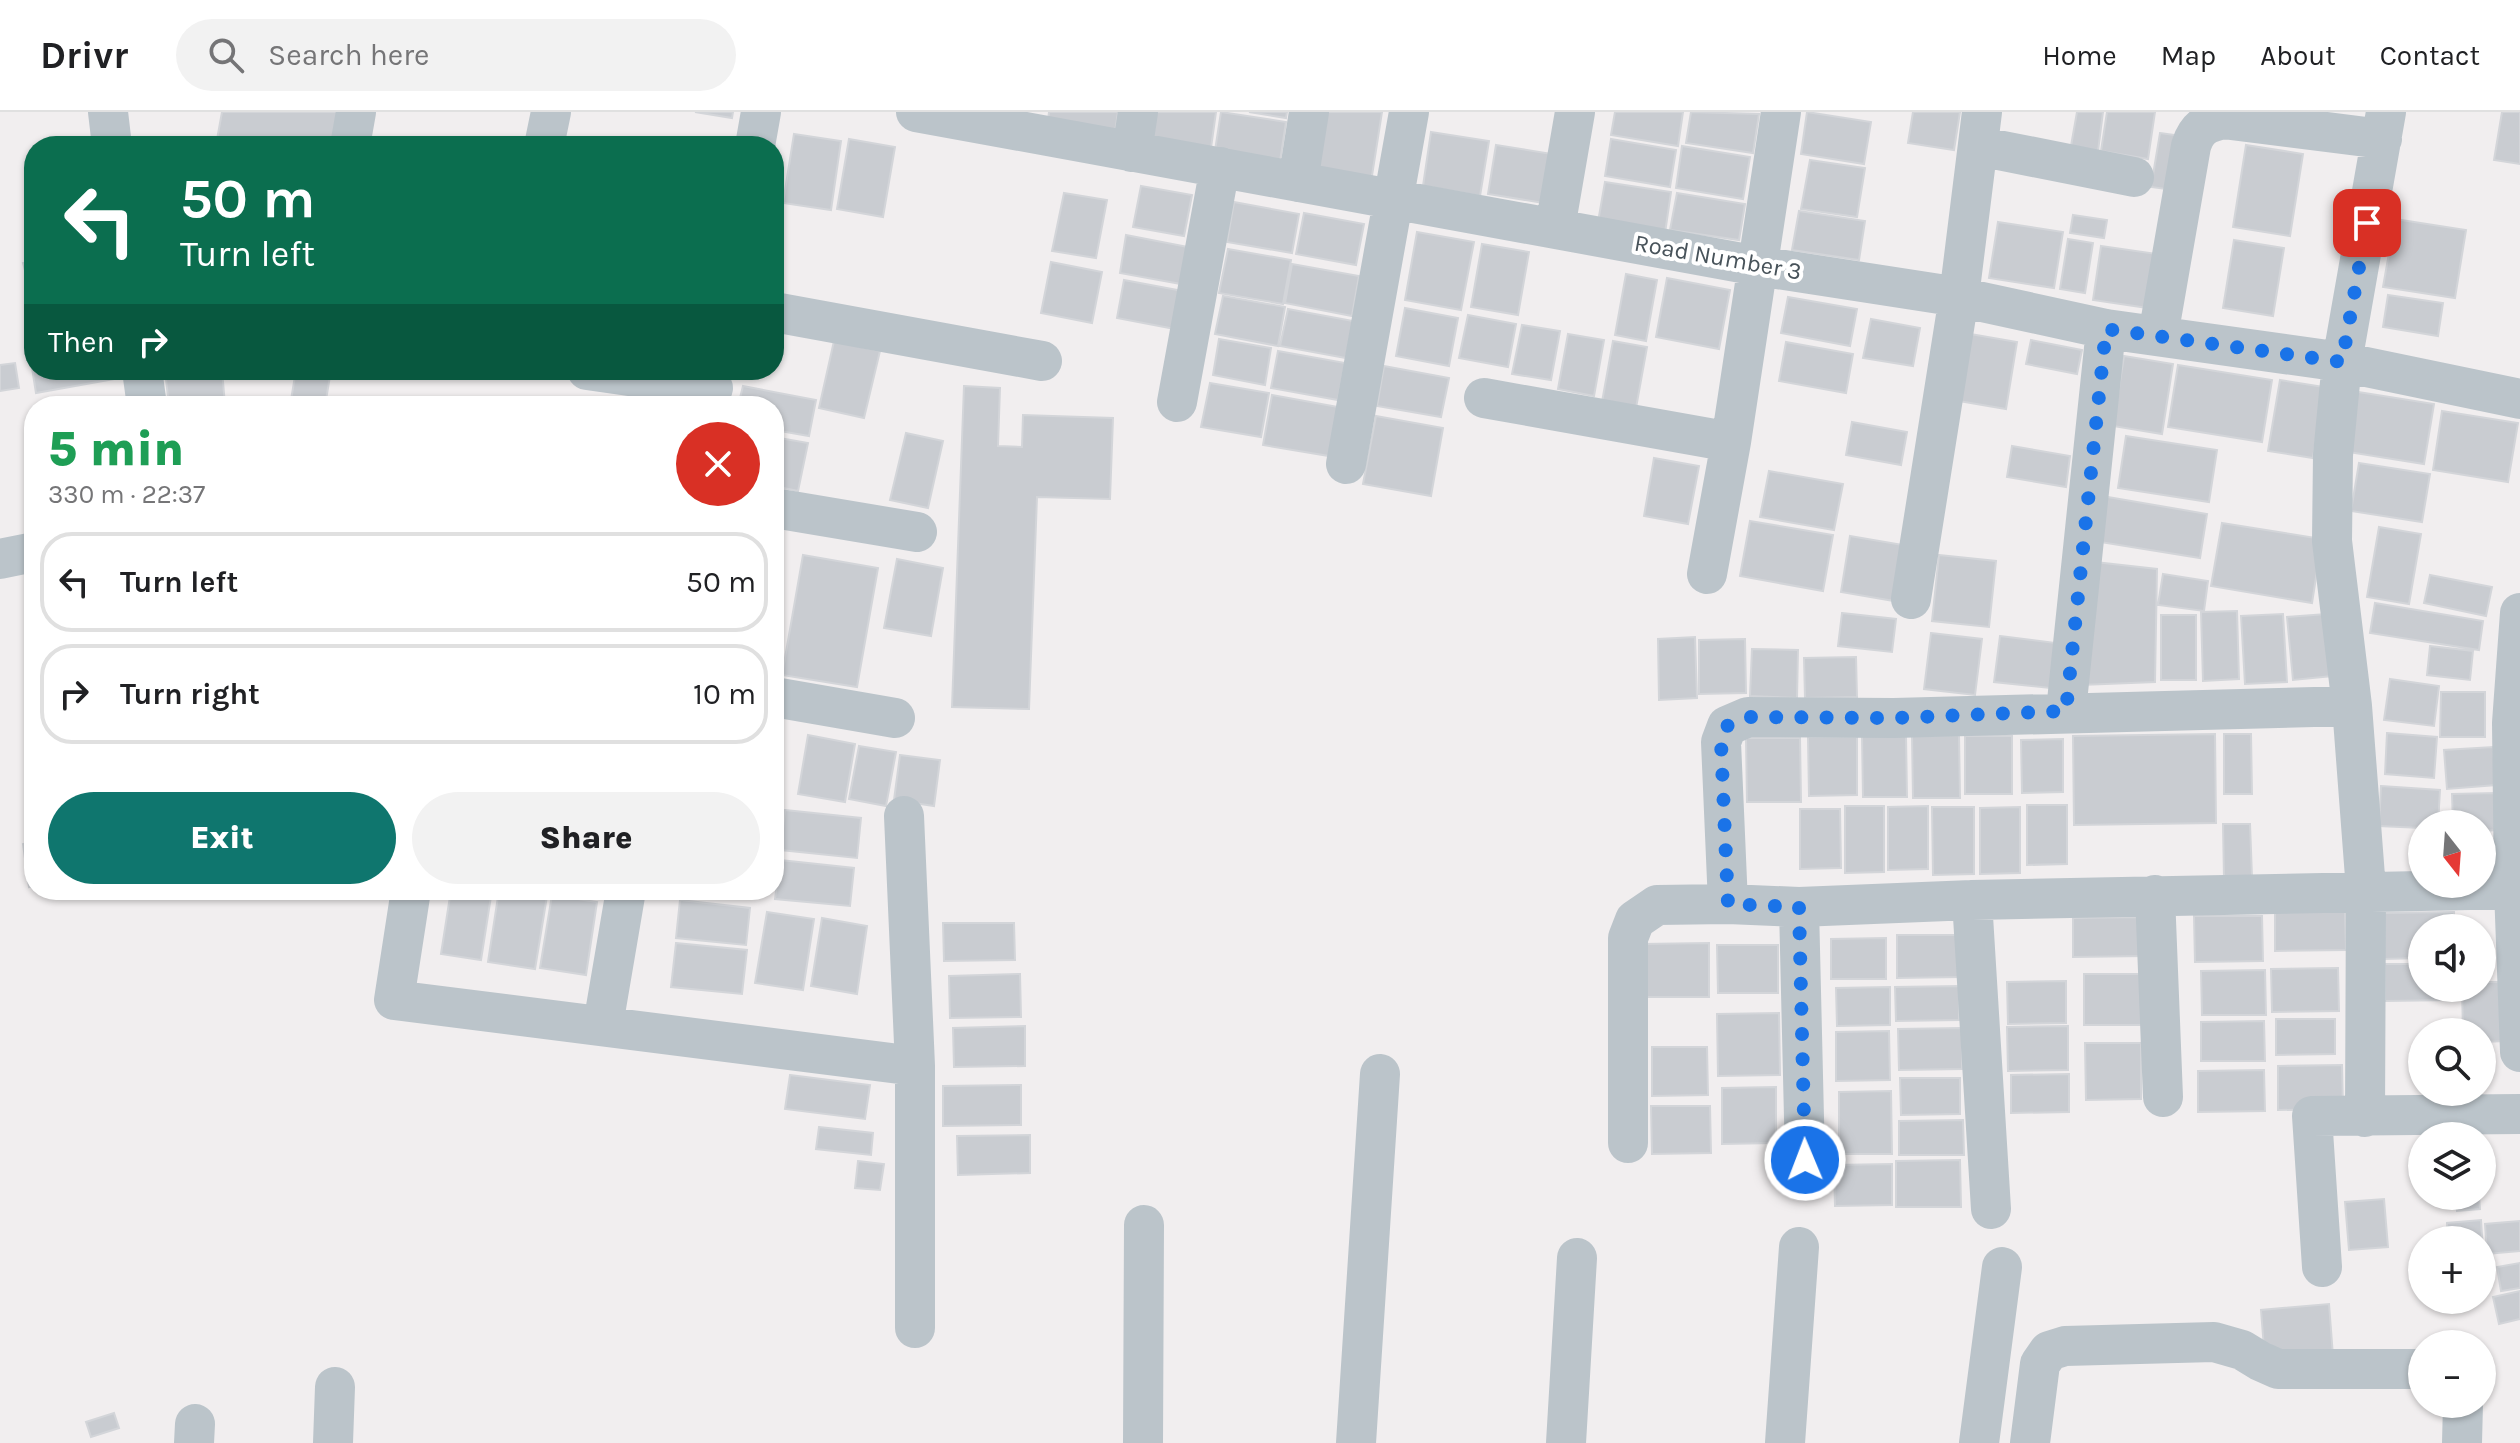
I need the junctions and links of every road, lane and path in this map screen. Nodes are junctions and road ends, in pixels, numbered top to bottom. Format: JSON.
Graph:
{"nodes":[{"id":1,"x":108,"y":112,"type":"edge"},
{"id":2,"x":356,"y":112,"type":"edge"},
{"id":3,"x":551,"y":112,"type":"edge"},
{"id":4,"x":761,"y":112,"type":"edge"},
{"id":5,"x":916,"y":112,"type":"edge"},
{"id":6,"x":1138,"y":112,"type":"edge"},
{"id":7,"x":1309,"y":112,"type":"edge"},
{"id":8,"x":1409,"y":112,"type":"edge"},
{"id":9,"x":1575,"y":112,"type":"edge"},
{"id":10,"x":1781,"y":112,"type":"edge"},
{"id":11,"x":957,"y":116,"type":"edge"},
{"id":12,"x":2384,"y":126,"type":"edge"},
{"id":13,"x":1980,"y":129,"type":"edge"},
{"id":14,"x":111,"y":136,"type":"edge"},
{"id":15,"x":352,"y":136,"type":"edge"},
{"id":16,"x":546,"y":136,"type":"edge"},
{"id":17,"x":757,"y":136,"type":"edge"},
{"id":18,"x":1132,"y":152,"type":"junction"},
{"id":19,"x":1220,"y":167,"type":"junction"},
{"id":20,"x":2134,"y":177,"type":"dead end"},
{"id":21,"x":1298,"y":182,"type":"junction"},
{"id":22,"x":1393,"y":199,"type":"junction"},
{"id":23,"x":1555,"y":228,"type":"junction"},
{"id":24,"x":1758,"y":266,"type":"junction"},
{"id":25,"x":1959,"y":297,"type":"junction"},
{"id":26,"x":784,"y":314,"type":"edge"},
{"id":27,"x":2106,"y":329,"type":"junction"},
{"id":28,"x":2158,"y":336,"type":"junction"},
{"id":29,"x":1042,"y":361,"type":"dead end"},
{"id":30,"x":2342,"y":362,"type":"junction"},
{"id":31,"x":657,"y":380,"type":"edge"},
{"id":32,"x":713,"y":388,"type":"edge"},
{"id":33,"x":1484,"y":398,"type":"dead end"},
{"id":34,"x":2520,"y":399,"type":"edge"},
{"id":35,"x":1177,"y":402,"type":"dead end"},
{"id":36,"x":1731,"y":442,"type":"junction"},
{"id":37,"x":1346,"y":464,"type":"dead end"},
{"id":38,"x":784,"y":510,"type":"edge"},
{"id":39,"x":917,"y":532,"type":"dead end"},
{"id":40,"x":24,"y":554,"type":"edge"},
{"id":41,"x":0,"y":559,"type":"edge"},
{"id":42,"x":1707,"y":574,"type":"dead end"},
{"id":43,"x":1911,"y":599,"type":"dead end"},
{"id":44,"x":2520,"y":613,"type":"edge"},
{"id":45,"x":784,"y":699,"type":"edge"},
{"id":46,"x":2352,"y":706,"type":"junction"},
{"id":47,"x":2066,"y":711,"type":"junction"},
{"id":48,"x":895,"y":718,"type":"dead end"},
{"id":49,"x":904,"y":816,"type":"dead end"},
{"id":50,"x":2517,"y":889,"type":"edge"},
{"id":51,"x":2366,"y":890,"type":"junction"},
{"id":52,"x":2155,"y":895,"type":"junction"},
{"id":53,"x":409,"y":900,"type":"edge"},
{"id":54,"x":624,"y":900,"type":"edge"},
{"id":55,"x":1972,"y":900,"type":"junction"},
{"id":56,"x":1728,"y":904,"type":"junction"},
{"id":57,"x":1799,"y":907,"type":"junction"},
{"id":58,"x":603,"y":1025,"type":"junction"},
{"id":59,"x":2520,"y":1052,"type":"edge"},
{"id":60,"x":915,"y":1066,"type":"junction"},
{"id":61,"x":1380,"y":1074,"type":"dead end"},
{"id":62,"x":2163,"y":1097,"type":"dead end"},
{"id":63,"x":2520,"y":1114,"type":"edge"},
{"id":64,"x":2365,"y":1117,"type":"junction"},
{"id":65,"x":1628,"y":1143,"type":"dead end"},
{"id":66,"x":1805,"y":1160,"type":"dead end"},
{"id":67,"x":1991,"y":1209,"type":"dead end"},
{"id":68,"x":1144,"y":1225,"type":"dead end"},
{"id":69,"x":1799,"y":1247,"type":"dead end"},
{"id":70,"x":1577,"y":1258,"type":"dead end"},
{"id":71,"x":2002,"y":1267,"type":"dead end"},
{"id":72,"x":2322,"y":1267,"type":"dead end"},
{"id":73,"x":915,"y":1328,"type":"dead end"},
{"id":74,"x":2408,"y":1369,"type":"edge"},
{"id":75,"x":335,"y":1387,"type":"dead end"},
{"id":76,"x":2463,"y":1418,"type":"edge"},
{"id":77,"x":333,"y":1443,"type":"edge"},
{"id":78,"x":1143,"y":1443,"type":"edge"},
{"id":79,"x":1356,"y":1443,"type":"edge"},
{"id":80,"x":1566,"y":1443,"type":"edge"},
{"id":81,"x":1785,"y":1443,"type":"edge"},
{"id":82,"x":1979,"y":1443,"type":"edge"},
{"id":83,"x":2030,"y":1443,"type":"edge"},
{"id":84,"x":2462,"y":1443,"type":"edge"}],
"edges":[{"from":1,"to":14,"type":"street"},
{"from":2,"to":15,"type":"street"},
{"from":3,"to":16,"type":"street"},
{"from":4,"to":17,"type":"street"},
{"from":5,"to":11,"type":"street","name":"Road Number 3"},
{"from":6,"to":18,"type":"street"},
{"from":7,"to":21,"type":"street"},
{"from":8,"to":22,"type":"street"},
{"from":9,"to":23,"type":"street"},
{"from":10,"to":24,"type":"street"},
{"from":11,"to":18,"type":"street","name":"Road Number 3"},
{"from":12,"to":28,"type":"street"},
{"from":12,"to":30,"type":"street"},
{"from":13,"to":20,"type":"street"},
{"from":13,"to":25,"type":"street"},
{"from":18,"to":19,"type":"street","name":"Road Number 3"},
{"from":19,"to":21,"type":"street","name":"Road Number 3"},
{"from":19,"to":35,"type":"street"},
{"from":21,"to":22,"type":"street","name":"Road Number 3"},
{"from":22,"to":23,"type":"street","name":"Road Number 3"},
{"from":22,"to":37,"type":"street"},
{"from":23,"to":24,"type":"street","name":"Road Number 3"},
{"from":24,"to":25,"type":"street","name":"Road Number 3"},
{"from":24,"to":36,"type":"street"},
{"from":25,"to":27,"type":"street","name":"Road Number 3"},
{"from":25,"to":43,"type":"street"},
{"from":26,"to":29,"type":"street"},
{"from":27,"to":28,"type":"street","name":"Road Number 3"},
{"from":27,"to":47,"type":"street"},
{"from":28,"to":30,"type":"street","name":"Road Number 3"},
{"from":30,"to":34,"type":"street","name":"Road Number 3"},
{"from":30,"to":46,"type":"street"},
{"from":31,"to":32,"type":"street"},
{"from":33,"to":36,"type":"street"},
{"from":36,"to":42,"type":"street"},
{"from":38,"to":39,"type":"street"},
{"from":40,"to":41,"type":"street"},
{"from":44,"to":50,"type":"street"},
{"from":45,"to":48,"type":"street"},
{"from":46,"to":47,"type":"street"},
{"from":46,"to":51,"type":"street"},
{"from":47,"to":56,"type":"street"},
{"from":49,"to":60,"type":"street"},
{"from":50,"to":51,"type":"street"},
{"from":50,"to":59,"type":"street"},
{"from":51,"to":52,"type":"street"},
{"from":51,"to":64,"type":"street"},
{"from":52,"to":55,"type":"street"},
{"from":52,"to":62,"type":"street"},
{"from":53,"to":58,"type":"street"},
{"from":54,"to":58,"type":"street"},
{"from":55,"to":57,"type":"street"},
{"from":55,"to":67,"type":"street"},
{"from":56,"to":57,"type":"street"},
{"from":56,"to":65,"type":"street"},
{"from":57,"to":66,"type":"street"},
{"from":58,"to":60,"type":"street"},
{"from":60,"to":73,"type":"street"},
{"from":61,"to":79,"type":"street"},
{"from":63,"to":64,"type":"street"},
{"from":64,"to":72,"type":"street"},
{"from":68,"to":78,"type":"street"},
{"from":69,"to":81,"type":"street"},
{"from":70,"to":80,"type":"street"},
{"from":71,"to":82,"type":"street"},
{"from":74,"to":83,"type":"street"},
{"from":75,"to":77,"type":"street"},
{"from":76,"to":84,"type":"street"}]}
